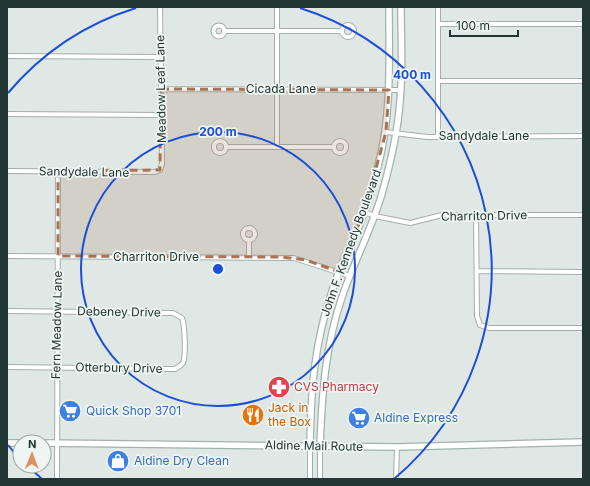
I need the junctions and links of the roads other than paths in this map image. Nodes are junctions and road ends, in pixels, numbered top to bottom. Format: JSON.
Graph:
{"nodes":[{"id":1,"x":160,"y":7,"type":"edge"},
{"id":2,"x":277,"y":7,"type":"edge"},
{"id":3,"x":389,"y":7,"type":"edge"},
{"id":4,"x":401,"y":7,"type":"edge"},
{"id":5,"x":438,"y":7,"type":"edge"},
{"id":6,"x":438,"y":24,"type":"junction"},
{"id":7,"x":583,"y":24,"type":"edge"},
{"id":8,"x":224,"y":31,"type":"dead end"},
{"id":9,"x":277,"y":31,"type":"junction"},
{"id":10,"x":342,"y":31,"type":"dead end"},
{"id":11,"x":7,"y":56,"type":"edge"},
{"id":12,"x":161,"y":57,"type":"junction"},
{"id":13,"x":438,"y":81,"type":"junction"},
{"id":14,"x":583,"y":81,"type":"edge"},
{"id":15,"x":161,"y":89,"type":"junction"},
{"id":16,"x":277,"y":89,"type":"junction"},
{"id":17,"x":389,"y":90,"type":"junction"},
{"id":18,"x":400,"y":90,"type":"junction"},
{"id":19,"x":7,"y":114,"type":"edge"},
{"id":20,"x":161,"y":115,"type":"junction"},
{"id":21,"x":386,"y":132,"type":"junction"},
{"id":22,"x":396,"y":134,"type":"junction"},
{"id":23,"x":438,"y":136,"type":"junction"},
{"id":24,"x":583,"y":136,"type":"edge"},
{"id":25,"x":226,"y":147,"type":"dead end"},
{"id":26,"x":277,"y":147,"type":"junction"},
{"id":27,"x":334,"y":147,"type":"dead end"},
{"id":28,"x":160,"y":170,"type":"joint"},
{"id":29,"x":7,"y":171,"type":"edge"},
{"id":30,"x":58,"y":172,"type":"junction"},
{"id":31,"x":364,"y":212,"type":"junction"},
{"id":32,"x":476,"y":214,"type":"junction"},
{"id":33,"x":583,"y":214,"type":"edge"},
{"id":34,"x":375,"y":216,"type":"junction"},
{"id":35,"x":249,"y":240,"type":"dead end"},
{"id":36,"x":7,"y":256,"type":"edge"},
{"id":37,"x":58,"y":256,"type":"junction"},
{"id":38,"x":249,"y":257,"type":"junction"},
{"id":39,"x":477,"y":271,"type":"junction"},
{"id":40,"x":339,"y":272,"type":"junction"},
{"id":41,"x":583,"y":272,"type":"edge"},
{"id":42,"x":350,"y":276,"type":"junction"},
{"id":43,"x":7,"y":311,"type":"edge"},
{"id":44,"x":57,"y":311,"type":"junction"},
{"id":45,"x":583,"y":328,"type":"edge"},
{"id":46,"x":184,"y":341,"type":"joint"},
{"id":47,"x":315,"y":358,"type":"junction"},
{"id":48,"x":325,"y":361,"type":"junction"},
{"id":49,"x":7,"y":367,"type":"edge"},
{"id":50,"x":57,"y":367,"type":"junction"},
{"id":51,"x":52,"y":442,"type":"edge"},
{"id":52,"x":57,"y":442,"type":"junction"},
{"id":53,"x":583,"y":442,"type":"edge"},
{"id":54,"x":310,"y":446,"type":"junction"},
{"id":55,"x":320,"y":446,"type":"junction"},
{"id":56,"x":397,"y":447,"type":"junction"},
{"id":57,"x":56,"y":479,"type":"edge"},
{"id":58,"x":310,"y":479,"type":"edge"},
{"id":59,"x":320,"y":479,"type":"edge"},
{"id":60,"x":396,"y":479,"type":"edge"}],
"edges":[{"from":1,"to":12,"type":"street","name":"Meadow Leaf Lane"},
{"from":2,"to":9,"type":"street"},
{"from":3,"to":17,"type":"main road","name":"John F. Kennedy Boulevard"},
{"from":4,"to":18,"type":"main road","name":"John F. Kennedy Boulevard"},
{"from":5,"to":6,"type":"street"},
{"from":6,"to":7,"type":"street"},
{"from":6,"to":13,"type":"street"},
{"from":8,"to":9,"type":"street"},
{"from":9,"to":10,"type":"street"},
{"from":9,"to":16,"type":"street"},
{"from":11,"to":12,"type":"street"},
{"from":12,"to":15,"type":"street","name":"Meadow Leaf Lane"},
{"from":13,"to":14,"type":"street"},
{"from":13,"to":23,"type":"street"},
{"from":15,"to":16,"type":"street","name":"Cicada Lane"},
{"from":15,"to":20,"type":"street","name":"Meadow Leaf Lane"},
{"from":16,"to":17,"type":"street","name":"Cicada Lane"},
{"from":16,"to":26,"type":"street"},
{"from":17,"to":18,"type":"street","name":"Cicada Lane"},
{"from":17,"to":21,"type":"main road","name":"John F. Kennedy Boulevard"},
{"from":18,"to":22,"type":"main road","name":"John F. Kennedy Boulevard"},
{"from":19,"to":20,"type":"street"},
{"from":20,"to":28,"type":"street","name":"Meadow Leaf Lane"},
{"from":21,"to":22,"type":"street","name":"Sandydale Lane"},
{"from":21,"to":31,"type":"main road","name":"John F. Kennedy Boulevard"},
{"from":22,"to":23,"type":"street","name":"Sandydale Lane"},
{"from":22,"to":34,"type":"main road","name":"John F. Kennedy Boulevard"},
{"from":23,"to":24,"type":"street","name":"Sandydale Lane"},
{"from":25,"to":26,"type":"street"},
{"from":26,"to":27,"type":"street"},
{"from":28,"to":30,"type":"street","name":"Sandydale Lane"},
{"from":29,"to":30,"type":"street","name":"Sandydale Lane"},
{"from":30,"to":37,"type":"street","name":"Fern Meadow Lane"},
{"from":31,"to":34,"type":"street","name":"Charriton Drive"},
{"from":31,"to":40,"type":"main road","name":"John F. Kennedy Boulevard"},
{"from":32,"to":33,"type":"street","name":"Charriton Drive"},
{"from":32,"to":34,"type":"street","name":"Charriton Drive"},
{"from":32,"to":39,"type":"street"},
{"from":34,"to":42,"type":"main road","name":"John F. Kennedy Boulevard"},
{"from":35,"to":38,"type":"street"},
{"from":36,"to":37,"type":"street","name":"Charriton Drive"},
{"from":37,"to":38,"type":"street","name":"Charriton Drive"},
{"from":37,"to":44,"type":"street","name":"Fern Meadow Lane"},
{"from":38,"to":40,"type":"street","name":"Charriton Drive"},
{"from":39,"to":41,"type":"street"},
{"from":39,"to":45,"type":"street"},
{"from":40,"to":42,"type":"street","name":"Charriton Drive"},
{"from":40,"to":47,"type":"main road","name":"John F. Kennedy Boulevard"},
{"from":42,"to":48,"type":"main road","name":"John F. Kennedy Boulevard"},
{"from":43,"to":44,"type":"street","name":"Debeney Drive"},
{"from":44,"to":46,"type":"street","name":"Debeney Drive"},
{"from":44,"to":50,"type":"street","name":"Fern Meadow Lane"},
{"from":46,"to":50,"type":"street","name":"Otterbury Drive"},
{"from":47,"to":48,"type":"main road"},
{"from":47,"to":54,"type":"main road","name":"John F. Kennedy Boulevard"},
{"from":48,"to":55,"type":"main road","name":"John F. Kennedy Boulevard"},
{"from":49,"to":50,"type":"street","name":"Otterbury Drive"},
{"from":50,"to":52,"type":"street","name":"Fern Meadow Lane"},
{"from":51,"to":52,"type":"main road","name":"Aldine Mail Route"},
{"from":52,"to":54,"type":"main road","name":"Aldine Mail Route"},
{"from":52,"to":57,"type":"street","name":"Fern Meadow Lane"},
{"from":53,"to":56,"type":"main road","name":"Aldine Mail Route"},
{"from":54,"to":55,"type":"main road","name":"Aldine Mail Route"},
{"from":54,"to":58,"type":"street","name":"John F. Kennedy Boulevard"},
{"from":55,"to":56,"type":"main road","name":"Aldine Mail Route"},
{"from":55,"to":59,"type":"street","name":"John F. Kennedy Boulevard"},
{"from":56,"to":60,"type":"street"}]}
